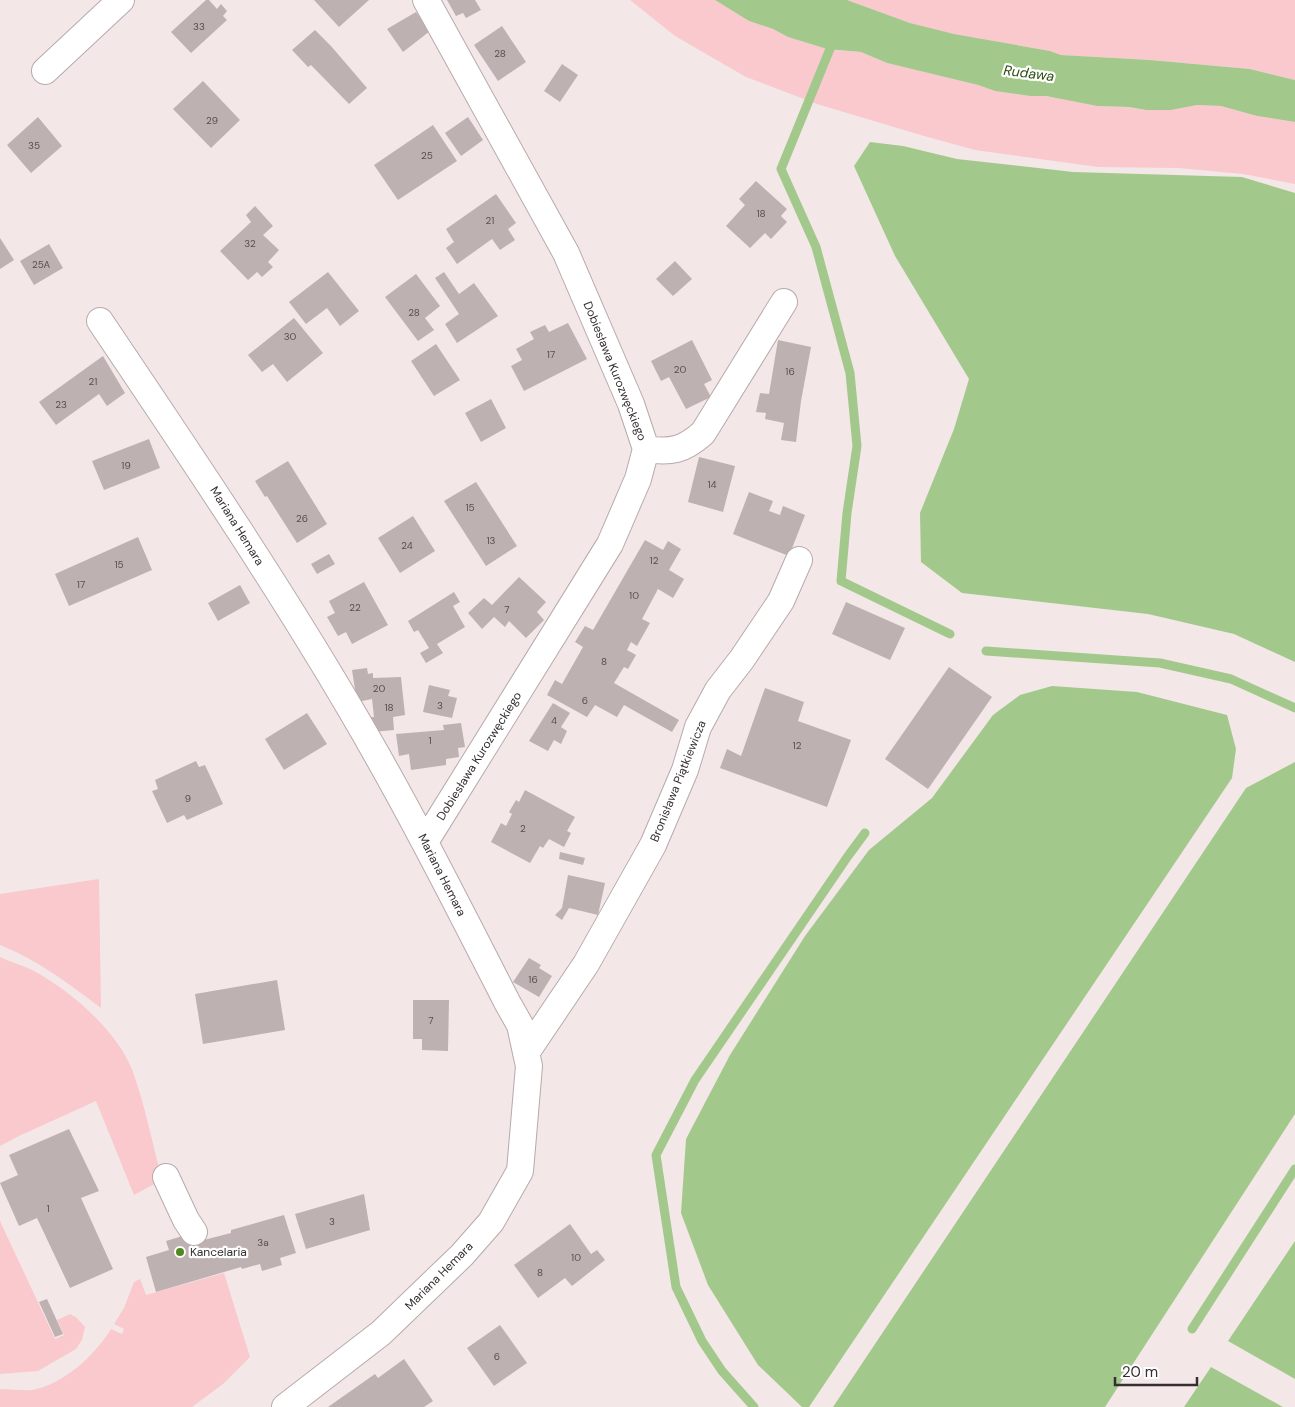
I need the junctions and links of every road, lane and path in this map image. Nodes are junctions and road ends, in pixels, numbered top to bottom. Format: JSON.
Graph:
{"nodes":[{"id":1,"x":121,"y":0,"type":"edge"},
{"id":2,"x":426,"y":0,"type":"edge"},
{"id":3,"x":45,"y":71,"type":"dead end"},
{"id":4,"x":784,"y":302,"type":"dead end"},
{"id":5,"x":100,"y":321,"type":"dead end"},
{"id":6,"x":646,"y":449,"type":"junction"},
{"id":7,"x":799,"y":560,"type":"dead end"},
{"id":8,"x":425,"y":842,"type":"junction"},
{"id":9,"x":526,"y":1053,"type":"junction"},
{"id":10,"x":166,"y":1176,"type":"dead end"},
{"id":11,"x":194,"y":1232,"type":"dead end"},
{"id":12,"x":285,"y":1407,"type":"edge"}],
"edges":[{"from":1,"to":3,"type":"street"},
{"from":2,"to":6,"type":"street","name":"Dobiesława Kurozwęckiego"},
{"from":4,"to":6,"type":"street"},
{"from":5,"to":8,"type":"street","name":"Mariana Hemara"},
{"from":6,"to":8,"type":"street","name":"Dobiesława Kurozwęckiego"},
{"from":7,"to":9,"type":"street","name":"Bronisława Piątkiewicza"},
{"from":8,"to":9,"type":"street","name":"Mariana Hemara"},
{"from":9,"to":12,"type":"street","name":"Mariana Hemara"},
{"from":10,"to":11,"type":"street"}]}
